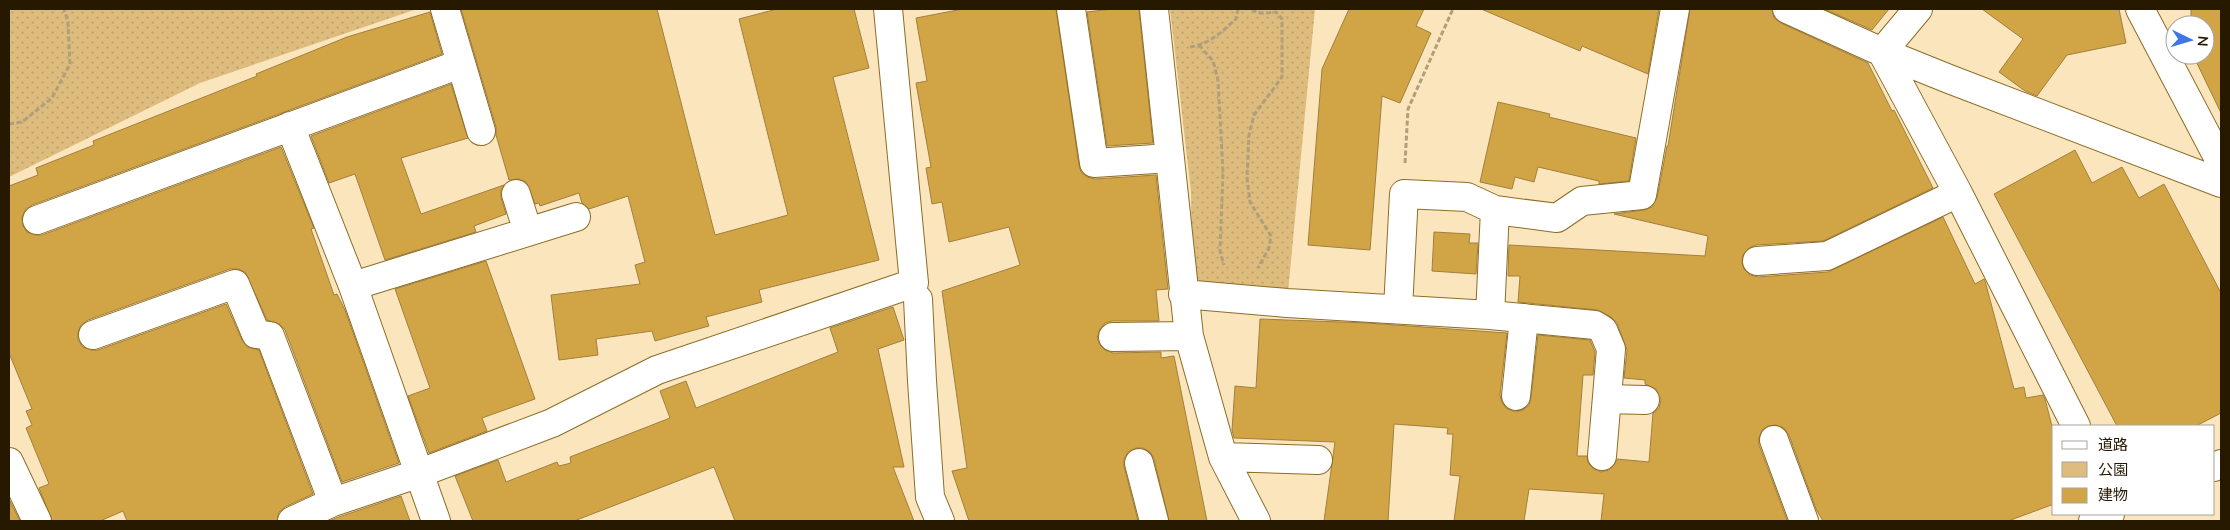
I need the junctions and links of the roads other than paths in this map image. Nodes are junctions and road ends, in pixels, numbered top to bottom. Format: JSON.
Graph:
{"nodes":[{"id":1,"x":445,"y":9,"type":"edge"},
{"id":2,"x":888,"y":9,"type":"edge"},
{"id":3,"x":1071,"y":9,"type":"edge"},
{"id":4,"x":1154,"y":9,"type":"edge"},
{"id":5,"x":1675,"y":9,"type":"edge"},
{"id":6,"x":1788,"y":9,"type":"edge"},
{"id":7,"x":1918,"y":9,"type":"edge"},
{"id":8,"x":2140,"y":9,"type":"edge"},
{"id":9,"x":1882,"y":52,"type":"junction"},
{"id":10,"x":460,"y":64,"type":"junction"},
{"id":11,"x":290,"y":126,"type":"junction"},
{"id":12,"x":481,"y":132,"type":"dead end"},
{"id":13,"x":1170,"y":158,"type":"junction"},
{"id":14,"x":2221,"y":163,"type":"edge"},
{"id":15,"x":2221,"y":183,"type":"edge"},
{"id":16,"x":516,"y":194,"type":"dead end"},
{"id":17,"x":1958,"y":194,"type":"junction"},
{"id":18,"x":1495,"y":210,"type":"junction"},
{"id":19,"x":576,"y":217,"type":"dead end"},
{"id":20,"x":37,"y":220,"type":"dead end"},
{"id":21,"x":528,"y":232,"type":"junction"},
{"id":22,"x":1757,"y":261,"type":"dead end"},
{"id":23,"x":354,"y":286,"type":"junction"},
{"id":24,"x":916,"y":291,"type":"junction"},
{"id":25,"x":1184,"y":294,"type":"junction"},
{"id":26,"x":1398,"y":309,"type":"junction"},
{"id":27,"x":1490,"y":315,"type":"junction"},
{"id":28,"x":1524,"y":318,"type":"junction"},
{"id":29,"x":93,"y":334,"type":"dead end"},
{"id":30,"x":1189,"y":336,"type":"junction"},
{"id":31,"x":1113,"y":337,"type":"dead end"},
{"id":32,"x":1516,"y":396,"type":"dead end"},
{"id":33,"x":1607,"y":399,"type":"junction"},
{"id":34,"x":1645,"y":400,"type":"dead end"},
{"id":35,"x":2075,"y":425,"type":"edge"},
{"id":36,"x":1774,"y":440,"type":"dead end"},
{"id":37,"x":1602,"y":456,"type":"dead end"},
{"id":38,"x":1223,"y":457,"type":"junction"},
{"id":39,"x":1318,"y":460,"type":"dead end"},
{"id":40,"x":9,"y":462,"type":"edge"},
{"id":41,"x":1139,"y":463,"type":"dead end"},
{"id":42,"x":420,"y":473,"type":"junction"},
{"id":43,"x":333,"y":502,"type":"junction"},
{"id":44,"x":2108,"y":515,"type":"edge"},
{"id":45,"x":37,"y":521,"type":"edge"},
{"id":46,"x":292,"y":521,"type":"edge"},
{"id":47,"x":436,"y":521,"type":"edge"},
{"id":48,"x":940,"y":521,"type":"edge"},
{"id":49,"x":1154,"y":521,"type":"edge"},
{"id":50,"x":1256,"y":521,"type":"edge"},
{"id":51,"x":1804,"y":521,"type":"edge"},
{"id":52,"x":2093,"y":521,"type":"edge"}],
"edges":[{"from":1,"to":10,"type":"street"},
{"from":2,"to":24,"type":"street"},
{"from":3,"to":13,"type":"street"},
{"from":4,"to":13,"type":"street"},
{"from":5,"to":18,"type":"street"},
{"from":6,"to":9,"type":"street"},
{"from":7,"to":9,"type":"street"},
{"from":8,"to":14,"type":"street"},
{"from":9,"to":15,"type":"street"},
{"from":9,"to":17,"type":"street"},
{"from":10,"to":11,"type":"street"},
{"from":10,"to":12,"type":"street"},
{"from":11,"to":20,"type":"street"},
{"from":11,"to":23,"type":"street"},
{"from":13,"to":25,"type":"street"},
{"from":16,"to":21,"type":"street"},
{"from":17,"to":22,"type":"street"},
{"from":17,"to":35,"type":"street"},
{"from":18,"to":26,"type":"street"},
{"from":18,"to":27,"type":"street"},
{"from":19,"to":21,"type":"street"},
{"from":21,"to":23,"type":"street"},
{"from":23,"to":42,"type":"street"},
{"from":24,"to":42,"type":"street"},
{"from":24,"to":48,"type":"street"},
{"from":25,"to":26,"type":"street"},
{"from":25,"to":30,"type":"street"},
{"from":26,"to":27,"type":"street"},
{"from":27,"to":28,"type":"street"},
{"from":28,"to":32,"type":"street"},
{"from":28,"to":33,"type":"street"},
{"from":29,"to":43,"type":"street"},
{"from":30,"to":31,"type":"street"},
{"from":30,"to":38,"type":"street"},
{"from":33,"to":34,"type":"street"},
{"from":33,"to":37,"type":"street"},
{"from":36,"to":51,"type":"street"},
{"from":38,"to":39,"type":"street"},
{"from":38,"to":50,"type":"street"},
{"from":40,"to":45,"type":"street"},
{"from":41,"to":49,"type":"street"},
{"from":42,"to":43,"type":"street"},
{"from":42,"to":47,"type":"street"},
{"from":43,"to":46,"type":"street"},
{"from":44,"to":52,"type":"street"}]}
